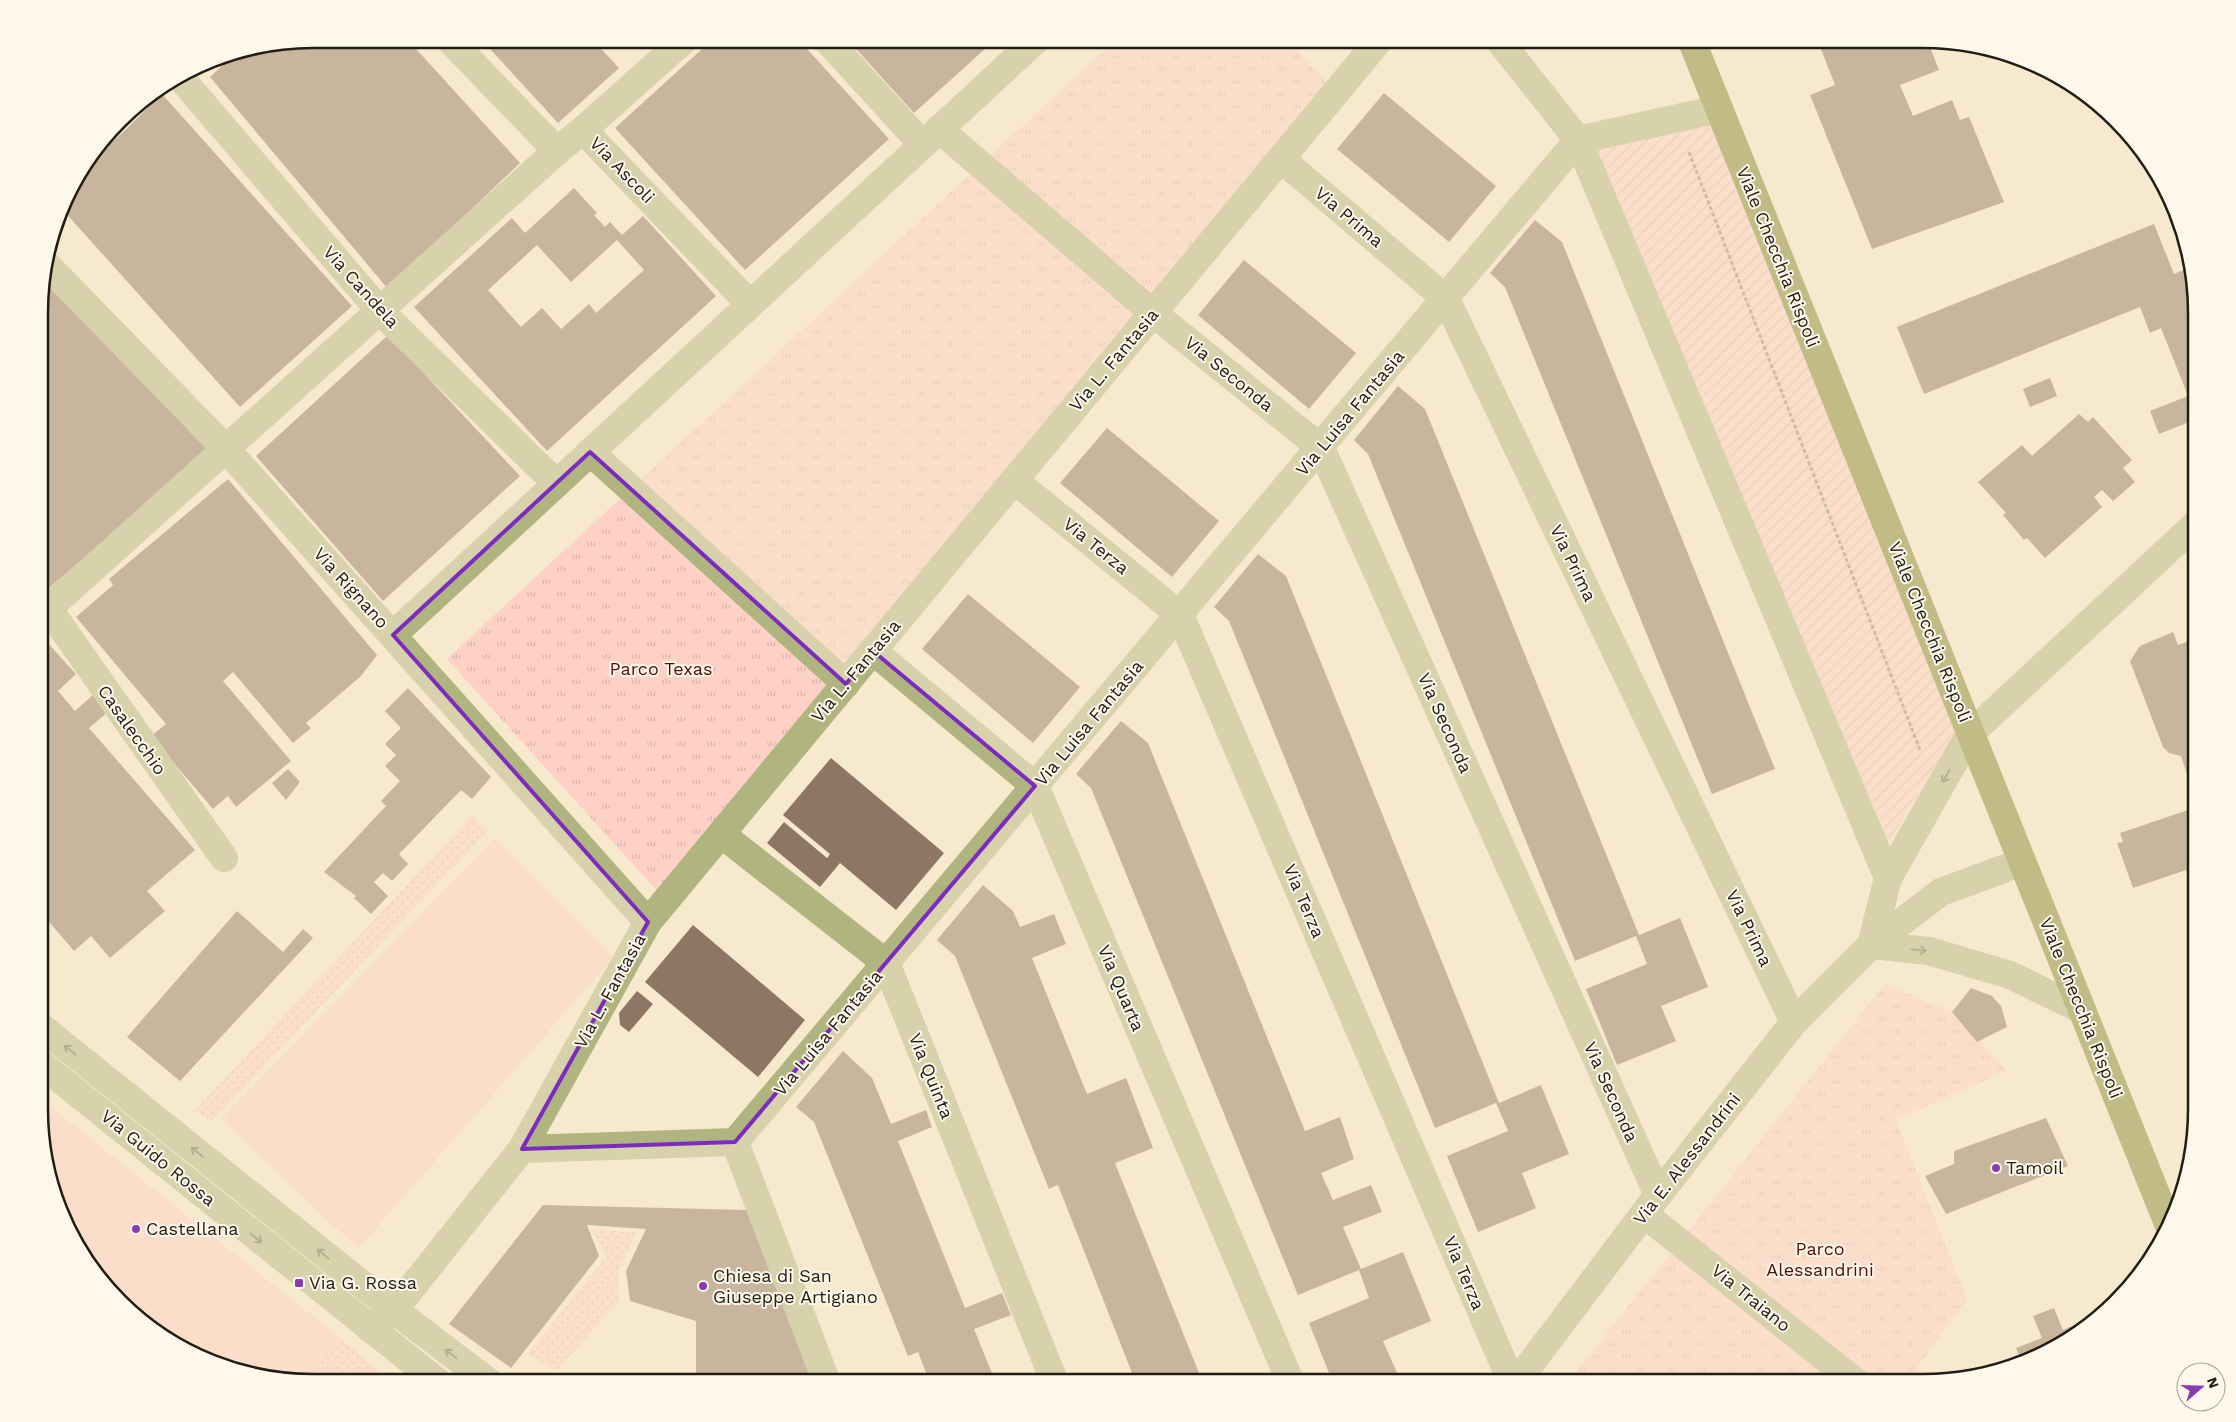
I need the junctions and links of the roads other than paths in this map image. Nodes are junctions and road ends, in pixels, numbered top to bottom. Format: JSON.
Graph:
{"nodes":[{"id":1,"x":458,"y":48,"type":"edge"},
{"id":2,"x":675,"y":48,"type":"edge"},
{"id":3,"x":836,"y":48,"type":"edge"},
{"id":4,"x":1027,"y":48,"type":"edge"},
{"id":5,"x":1373,"y":48,"type":"edge"},
{"id":6,"x":1505,"y":48,"type":"edge"},
{"id":7,"x":1695,"y":48,"type":"edge"},
{"id":8,"x":184,"y":81,"type":"edge"},
{"id":9,"x":1719,"y":109,"type":"junction"},
{"id":10,"x":583,"y":130,"type":"junction"},
{"id":11,"x":931,"y":137,"type":"junction"},
{"id":12,"x":1578,"y":140,"type":"junction"},
{"id":13,"x":557,"y":151,"type":"junction"},
{"id":14,"x":1281,"y":159,"type":"junction"},
{"id":15,"x":51,"y":270,"type":"edge"},
{"id":16,"x":1446,"y":299,"type":"junction"},
{"id":17,"x":750,"y":304,"type":"junction"},
{"id":18,"x":380,"y":311,"type":"junction"},
{"id":19,"x":1153,"y":313,"type":"junction"},
{"id":20,"x":1321,"y":448,"type":"junction"},
{"id":21,"x":226,"y":449,"type":"junction"},
{"id":22,"x":590,"y":452,"type":"junction"},
{"id":23,"x":1014,"y":480,"type":"junction"},
{"id":24,"x":556,"y":483,"type":"junction"},
{"id":25,"x":2188,"y":531,"type":"edge"},
{"id":26,"x":48,"y":604,"type":"edge"},
{"id":27,"x":48,"y":615,"type":"edge"},
{"id":28,"x":1180,"y":615,"type":"junction"},
{"id":29,"x":393,"y":635,"type":"junction"},
{"id":30,"x":873,"y":650,"type":"junction"},
{"id":31,"x":846,"y":684,"type":"junction"},
{"id":32,"x":1970,"y":734,"type":"junction"},
{"id":33,"x":1035,"y":786,"type":"junction"},
{"id":34,"x":721,"y":834,"type":"junction"},
{"id":35,"x":224,"y":858,"type":"dead end"},
{"id":36,"x":2022,"y":862,"type":"junction"},
{"id":37,"x":1888,"y":878,"type":"junction"},
{"id":38,"x":648,"y":922,"type":"junction"},
{"id":39,"x":1871,"y":945,"type":"junction"},
{"id":40,"x":886,"y":963,"type":"junction"},
{"id":41,"x":2082,"y":1010,"type":"junction"},
{"id":42,"x":1794,"y":1022,"type":"junction"},
{"id":43,"x":48,"y":1033,"type":"edge"},
{"id":44,"x":48,"y":1070,"type":"edge"},
{"id":45,"x":735,"y":1142,"type":"junction"},
{"id":46,"x":522,"y":1149,"type":"junction"},
{"id":47,"x":1651,"y":1204,"type":"junction"},
{"id":48,"x":2165,"y":1218,"type":"edge"},
{"id":49,"x":394,"y":1310,"type":"junction"},
{"id":50,"x":370,"y":1329,"type":"junction"},
{"id":51,"x":428,"y":1374,"type":"edge"},
{"id":52,"x":478,"y":1374,"type":"edge"},
{"id":53,"x":824,"y":1374,"type":"edge"},
{"id":54,"x":1052,"y":1374,"type":"edge"},
{"id":55,"x":1287,"y":1374,"type":"edge"},
{"id":56,"x":1508,"y":1374,"type":"edge"},
{"id":57,"x":1523,"y":1374,"type":"edge"},
{"id":58,"x":1847,"y":1374,"type":"edge"}],
"edges":[{"from":1,"to":13,"type":"street"},
{"from":2,"to":10,"type":"street"},
{"from":3,"to":11,"type":"street","name":"Via Seconda"},
{"from":4,"to":11,"type":"street"},
{"from":5,"to":14,"type":"street","name":"Via L. Fantasia"},
{"from":6,"to":12,"type":"street"},
{"from":7,"to":9,"type":"main road","name":"Viale Checchia Rispoli"},
{"from":8,"to":18,"type":"street","name":"Via Candela"},
{"from":9,"to":12,"type":"street"},
{"from":9,"to":32,"type":"main road","name":"Viale Checchia Rispoli"},
{"from":10,"to":13,"type":"street","name":"Via Ascoli"},
{"from":10,"to":17,"type":"street","name":"Via Ascoli"},
{"from":11,"to":17,"type":"street"},
{"from":11,"to":19,"type":"street","name":"Via Seconda"},
{"from":12,"to":16,"type":"street","name":"Via Luisa Fantasia"},
{"from":12,"to":37,"type":"street"},
{"from":13,"to":18,"type":"street","name":"Via Ascoli"},
{"from":14,"to":16,"type":"street","name":"Via Prima"},
{"from":14,"to":19,"type":"street","name":"Via L. Fantasia"},
{"from":15,"to":21,"type":"street","name":"Via Rignano"},
{"from":16,"to":20,"type":"street","name":"Via Luisa Fantasia"},
{"from":16,"to":42,"type":"street","name":"Via Prima"},
{"from":17,"to":22,"type":"street"},
{"from":18,"to":21,"type":"street","name":"Via Ascoli"},
{"from":18,"to":24,"type":"street","name":"Via Candela"},
{"from":19,"to":20,"type":"street","name":"Via Seconda"},
{"from":19,"to":23,"type":"street","name":"Via L. Fantasia"},
{"from":20,"to":28,"type":"street","name":"Via Luisa Fantasia"},
{"from":20,"to":47,"type":"street","name":"Via Seconda"},
{"from":21,"to":26,"type":"street","name":"Via Ascoli"},
{"from":21,"to":29,"type":"street","name":"Via Rignano"},
{"from":22,"to":24,"type":"street"},
{"from":22,"to":31,"type":"street"},
{"from":23,"to":28,"type":"street","name":"Via Terza"},
{"from":23,"to":30,"type":"street","name":"Via L. Fantasia"},
{"from":24,"to":29,"type":"street"},
{"from":25,"to":32,"type":"street"},
{"from":27,"to":35,"type":"street","name":"Casalecchio"},
{"from":28,"to":33,"type":"street","name":"Via Luisa Fantasia"},
{"from":28,"to":56,"type":"street","name":"Via Terza"},
{"from":29,"to":38,"type":"street","name":"Via Rignano"},
{"from":30,"to":31,"type":"street","name":"Via L. Fantasia"},
{"from":30,"to":33,"type":"street","name":"Via Quarta"},
{"from":31,"to":34,"type":"street","name":"Via L. Fantasia"},
{"from":32,"to":36,"type":"main road","name":"Viale Checchia Rispoli"},
{"from":32,"to":37,"type":"street","one_way":true},
{"from":33,"to":40,"type":"street","name":"Via Luisa Fantasia"},
{"from":33,"to":55,"type":"street","name":"Via Quarta"},
{"from":34,"to":38,"type":"street","name":"Via L. Fantasia"},
{"from":34,"to":40,"type":"street","name":"Via Quinta"},
{"from":36,"to":39,"type":"street","name":"Via E. Alessandrini"},
{"from":36,"to":41,"type":"main road","name":"Viale Checchia Rispoli"},
{"from":37,"to":39,"type":"street"},
{"from":38,"to":46,"type":"street","name":"Via L. Fantasia"},
{"from":39,"to":41,"type":"street","one_way":true},
{"from":39,"to":42,"type":"street","name":"Via E. Alessandrini"},
{"from":40,"to":45,"type":"street","name":"Via Luisa Fantasia"},
{"from":40,"to":54,"type":"street","name":"Via Quinta"},
{"from":41,"to":48,"type":"main road","name":"Viale Checchia Rispoli"},
{"from":42,"to":47,"type":"street","name":"Via E. Alessandrini"},
{"from":49,"to":43,"type":"street","one_way":true},
{"from":44,"to":50,"type":"street","name":"Via Guido Rossa","one_way":true},
{"from":45,"to":46,"type":"street"},
{"from":45,"to":53,"type":"street"},
{"from":46,"to":49,"type":"street","name":"Via L. Fantasia"},
{"from":47,"to":57,"type":"street","name":"Via E. Alessandrini"},
{"from":47,"to":58,"type":"street","name":"Via Traiano"},
{"from":49,"to":50,"type":"street","name":"Via L. Fantasia"},
{"from":52,"to":49,"type":"street","one_way":true},
{"from":50,"to":51,"type":"street","name":"Via Guido Rossa"}]}
